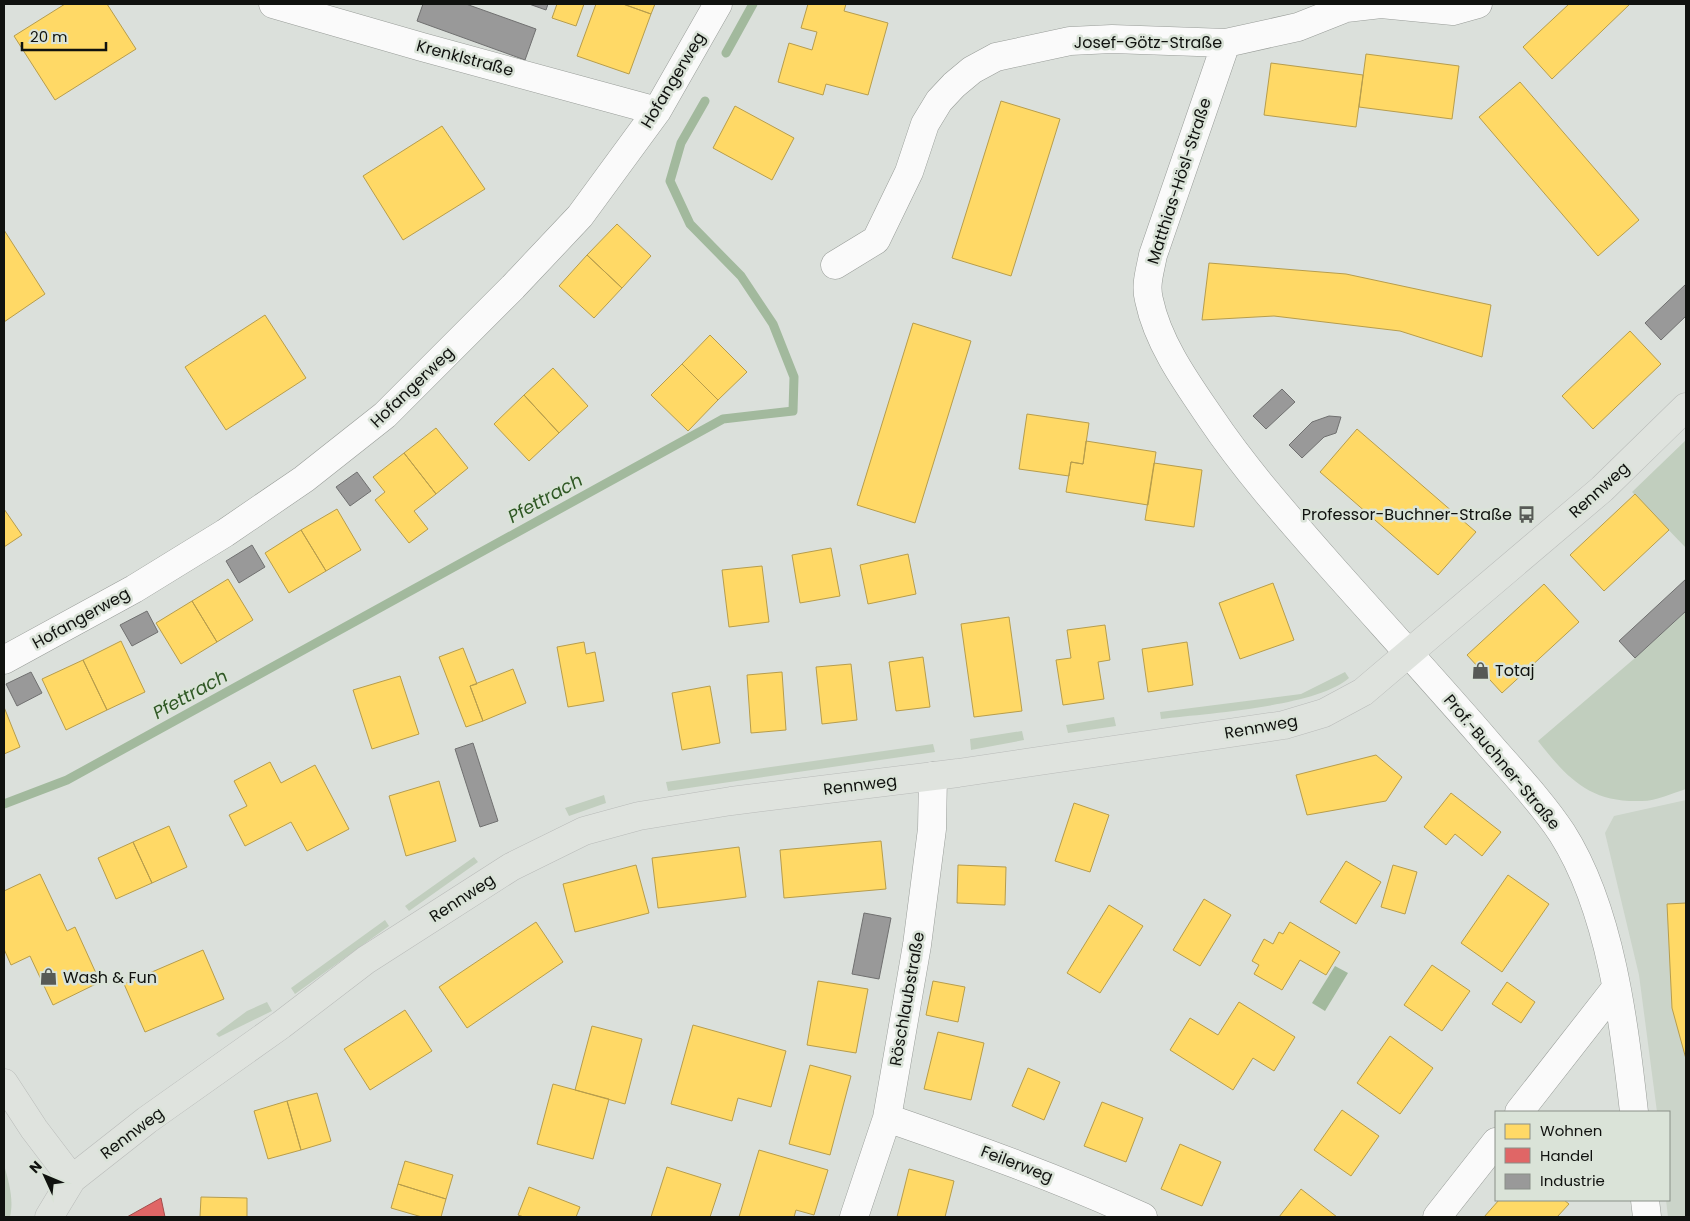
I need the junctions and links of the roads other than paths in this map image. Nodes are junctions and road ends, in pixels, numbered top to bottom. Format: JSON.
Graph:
{"nodes":[{"id":1,"x":274,"y":4,"type":"edge"},
{"id":2,"x":718,"y":4,"type":"edge"},
{"id":3,"x":1478,"y":4,"type":"edge"},
{"id":4,"x":1226,"y":43,"type":"junction"},
{"id":5,"x":657,"y":111,"type":"junction"},
{"id":6,"x":835,"y":265,"type":"dead end"},
{"id":7,"x":1686,"y":407,"type":"edge"},
{"id":8,"x":1409,"y":654,"type":"junction"},
{"id":9,"x":4,"y":660,"type":"edge"},
{"id":10,"x":933,"y":776,"type":"junction"},
{"id":11,"x":1616,"y":988,"type":"junction"},
{"id":12,"x":4,"y":1083,"type":"edge"},
{"id":13,"x":1520,"y":1111,"type":"edge"},
{"id":14,"x":1634,"y":1111,"type":"edge"},
{"id":15,"x":887,"y":1118,"type":"junction"},
{"id":16,"x":1495,"y":1143,"type":"edge"},
{"id":17,"x":72,"y":1179,"type":"junction"},
{"id":18,"x":1645,"y":1201,"type":"edge"},
{"id":19,"x":49,"y":1217,"type":"edge"},
{"id":20,"x":854,"y":1217,"type":"edge"},
{"id":21,"x":1144,"y":1217,"type":"edge"},
{"id":22,"x":1437,"y":1217,"type":"edge"},
{"id":23,"x":1647,"y":1217,"type":"edge"}],
"edges":[{"from":1,"to":5,"type":"street","name":"Krenklstraße"},
{"from":2,"to":5,"type":"street","name":"Hofangerweg"},
{"from":3,"to":4,"type":"street","name":"Josef-Götz-Straße"},
{"from":4,"to":6,"type":"street","name":"Josef-Götz-Straße"},
{"from":4,"to":8,"type":"street","name":"Matthias-Hösl-Straße"},
{"from":5,"to":9,"type":"street","name":"Hofangerweg"},
{"from":7,"to":8,"type":"main road","name":"Rennweg"},
{"from":8,"to":10,"type":"main road","name":"Rennweg"},
{"from":8,"to":11,"type":"street","name":"Prof.-Buchner-Straße"},
{"from":10,"to":15,"type":"street","name":"Röschlaubstraße"},
{"from":10,"to":17,"type":"main road","name":"Rennweg"},
{"from":11,"to":13,"type":"street"},
{"from":11,"to":14,"type":"street","name":"Prof.-Buchner-Straße"},
{"from":12,"to":17,"type":"main road"},
{"from":15,"to":20,"type":"street","name":"Röschlaubstraße"},
{"from":15,"to":21,"type":"street","name":"Feilerweg"},
{"from":16,"to":22,"type":"street"},
{"from":17,"to":19,"type":"main road","name":"Rennweg"},
{"from":18,"to":23,"type":"street"}]}
